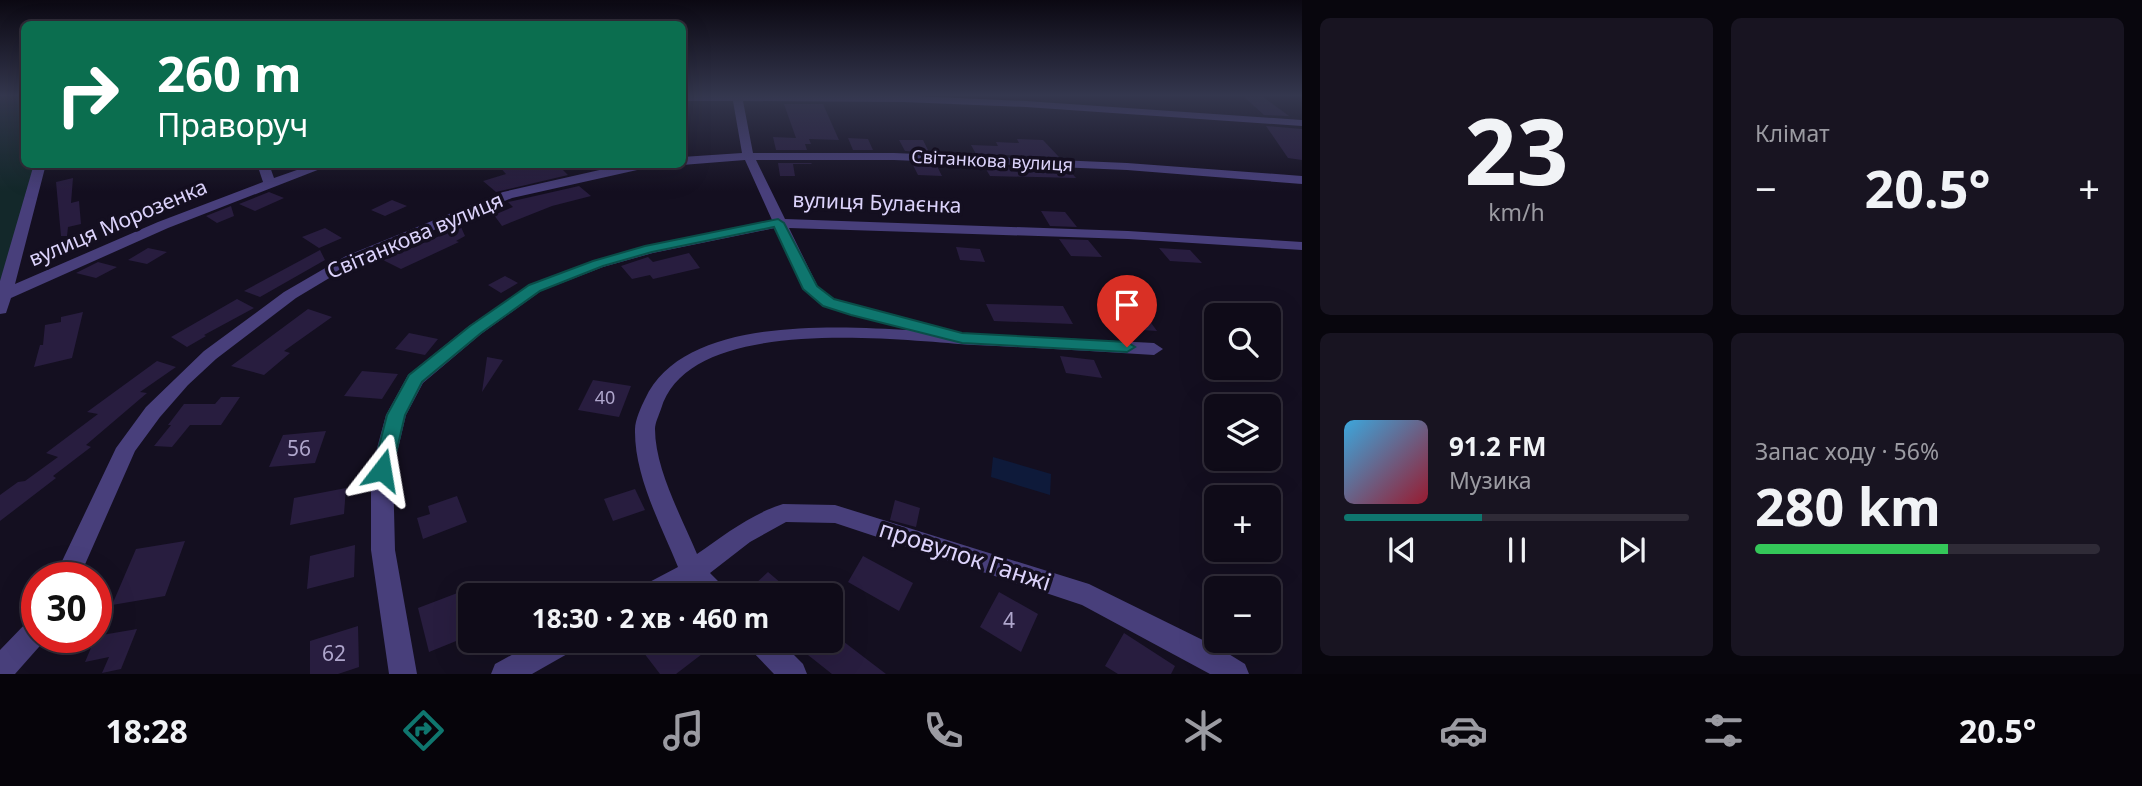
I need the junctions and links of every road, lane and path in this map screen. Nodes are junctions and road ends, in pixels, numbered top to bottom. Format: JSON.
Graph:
{"nodes":[{"id":1,"x":743,"y":127,"type":"edge"},
{"id":2,"x":748,"y":155,"type":"junction"},
{"id":3,"x":686,"y":161,"type":"edge"},
{"id":4,"x":39,"y":168,"type":"edge"},
{"id":5,"x":264,"y":168,"type":"edge"},
{"id":6,"x":315,"y":168,"type":"edge"},
{"id":7,"x":627,"y":168,"type":"edge"},
{"id":8,"x":1302,"y":180,"type":"edge"},
{"id":9,"x":270,"y":183,"type":"junction"},
{"id":10,"x":778,"y":223,"type":"junction"},
{"id":11,"x":1302,"y":246,"type":"edge"},
{"id":12,"x":2,"y":302,"type":"edge"},
{"id":13,"x":962,"y":338,"type":"junction"},
{"id":14,"x":1154,"y":349,"type":"dead end"},
{"id":15,"x":74,"y":562,"type":"edge"},
{"id":16,"x":692,"y":572,"type":"junction"},
{"id":17,"x":671,"y":583,"type":"edge"},
{"id":18,"x":703,"y":583,"type":"edge"},
{"id":19,"x":21,"y":647,"type":"edge"},
{"id":20,"x":543,"y":653,"type":"edge"},
{"id":21,"x":773,"y":653,"type":"edge"},
{"id":22,"x":0,"y":670,"type":"edge"},
{"id":23,"x":403,"y":674,"type":"edge"},
{"id":24,"x":505,"y":674,"type":"edge"},
{"id":25,"x":793,"y":674,"type":"edge"},
{"id":26,"x":1235,"y":674,"type":"edge"}],
"edges":[{"from":1,"to":2,"type":"street"},
{"from":2,"to":3,"type":"street","name":"Світанкова вулиця"},
{"from":2,"to":8,"type":"street","name":"Світанкова вулиця"},
{"from":2,"to":10,"type":"street"},
{"from":4,"to":12,"type":"street"},
{"from":5,"to":9,"type":"street"},
{"from":6,"to":9,"type":"street","name":"вулиця Морозенка"},
{"from":7,"to":15,"type":"street","name":"Світанкова вулиця"},
{"from":9,"to":12,"type":"street","name":"вулиця Морозенка"},
{"from":10,"to":11,"type":"street","name":"вулиця Булаєнка"},
{"from":10,"to":13,"type":"street"},
{"from":10,"to":23,"type":"street","name":"вулиця Булаєнка"},
{"from":13,"to":14,"type":"street"},
{"from":13,"to":16,"type":"street"},
{"from":16,"to":17,"type":"street","name":"провулок Ганжі"},
{"from":16,"to":18,"type":"street"},
{"from":16,"to":26,"type":"street","name":"провулок Ганжі"},
{"from":19,"to":22,"type":"street"},
{"from":20,"to":24,"type":"street"},
{"from":21,"to":25,"type":"street"}]}
